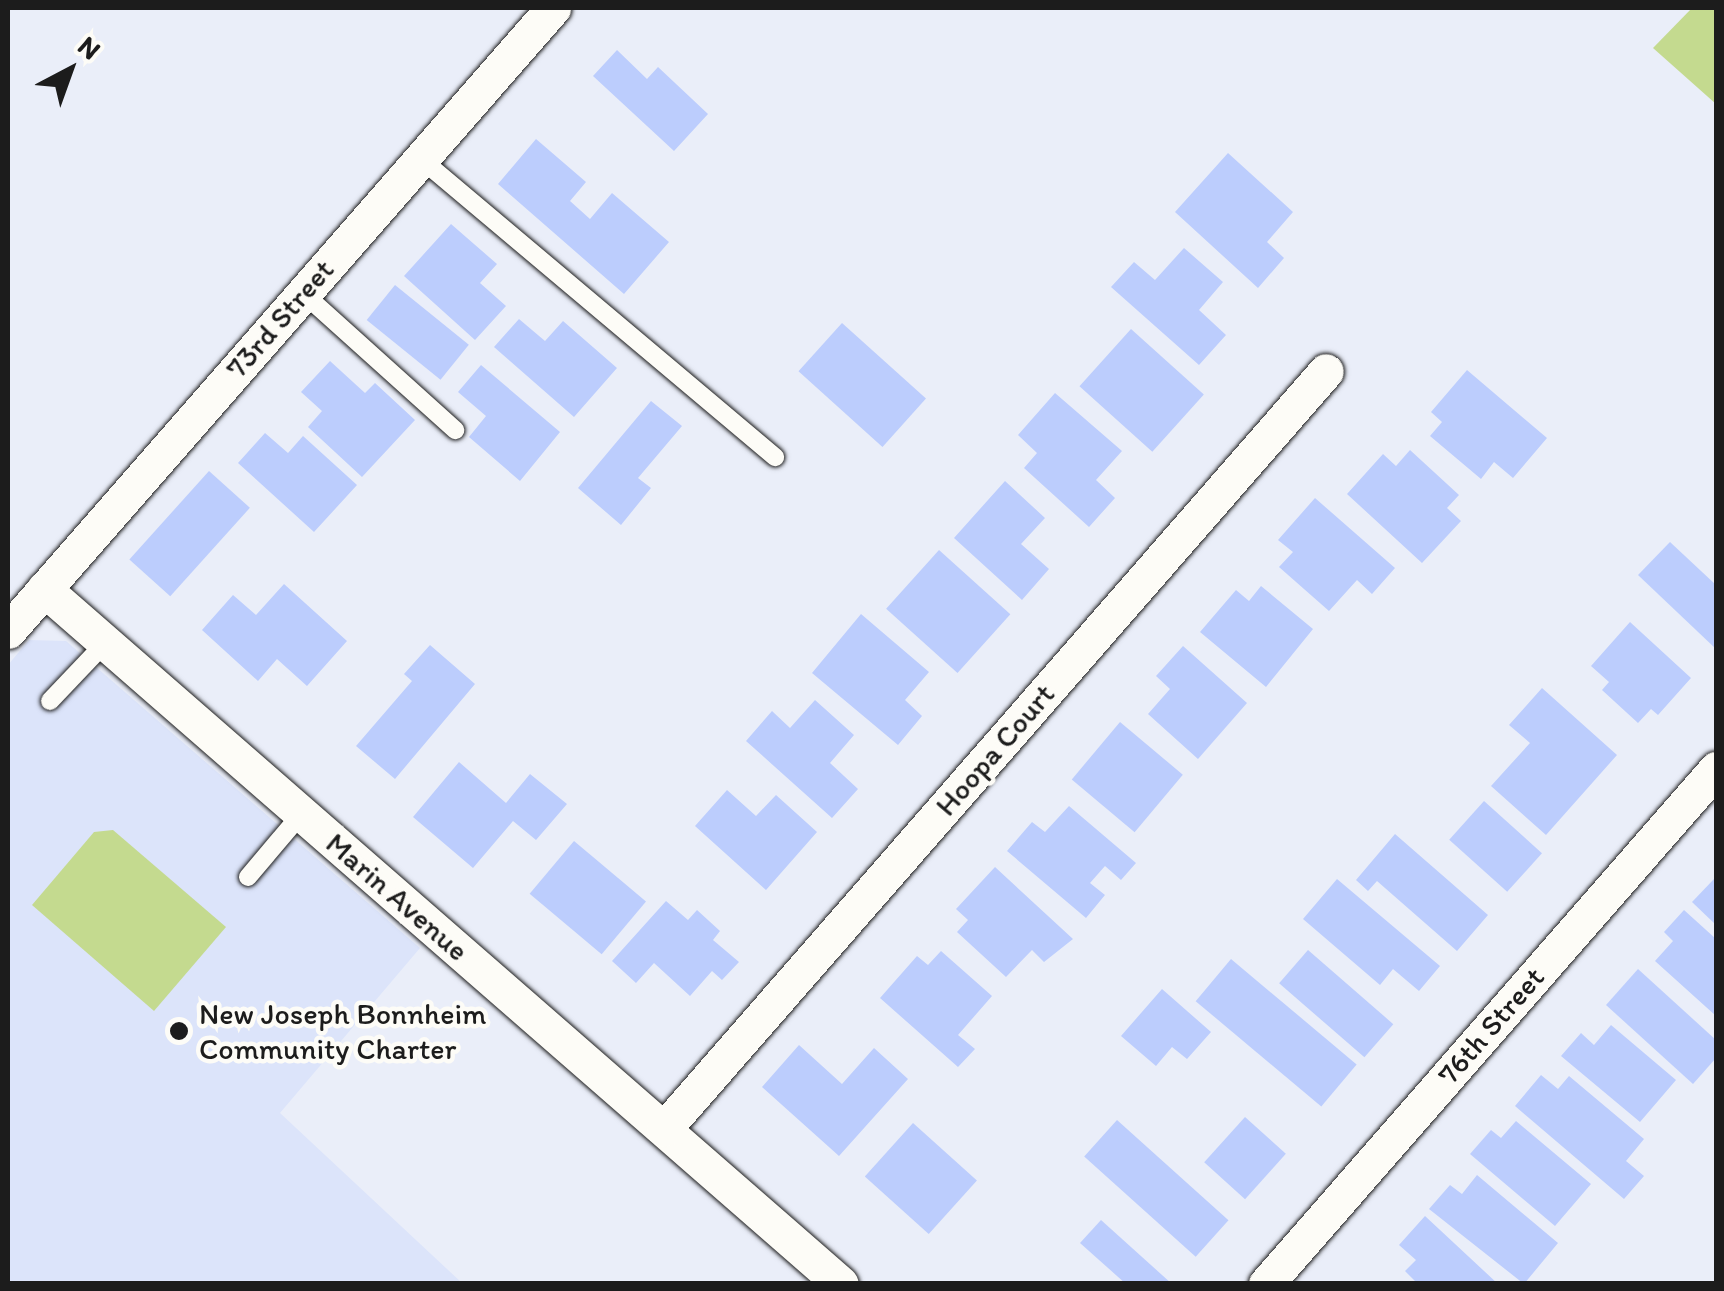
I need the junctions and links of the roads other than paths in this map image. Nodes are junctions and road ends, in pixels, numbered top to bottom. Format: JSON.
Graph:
{"nodes":[{"id":1,"x":553,"y":8,"type":"edge"},
{"id":2,"x":420,"y":159,"type":"junction"},
{"id":3,"x":303,"y":293,"type":"junction"},
{"id":4,"x":1326,"y":371,"type":"dead end"},
{"id":5,"x":456,"y":430,"type":"dead end"},
{"id":6,"x":774,"y":457,"type":"dead end"},
{"id":7,"x":44,"y":590,"type":"junction"},
{"id":8,"x":8,"y":631,"type":"edge"},
{"id":9,"x":106,"y":643,"type":"junction"},
{"id":10,"x":50,"y":702,"type":"dead end"},
{"id":11,"x":1716,"y":769,"type":"edge"},
{"id":12,"x":302,"y":813,"type":"junction"},
{"id":13,"x":248,"y":877,"type":"dead end"},
{"id":14,"x":664,"y":1129,"type":"junction"},
{"id":15,"x":841,"y":1284,"type":"edge"},
{"id":16,"x":1266,"y":1284,"type":"edge"}],
"edges":[{"from":1,"to":2,"type":"street","name":"73rd Street"},
{"from":2,"to":3,"type":"street","name":"73rd Street"},
{"from":2,"to":6,"type":"lane"},
{"from":3,"to":5,"type":"lane"},
{"from":3,"to":7,"type":"street","name":"73rd Street"},
{"from":4,"to":14,"type":"street","name":"Hoopa Court"},
{"from":7,"to":8,"type":"street","name":"73rd Street"},
{"from":7,"to":9,"type":"street","name":"Marin Avenue"},
{"from":9,"to":10,"type":"lane"},
{"from":9,"to":12,"type":"street","name":"Marin Avenue"},
{"from":11,"to":16,"type":"street","name":"76th Street"},
{"from":12,"to":13,"type":"lane"},
{"from":12,"to":14,"type":"street","name":"Marin Avenue"},
{"from":14,"to":15,"type":"street","name":"Marin Avenue"}]}
